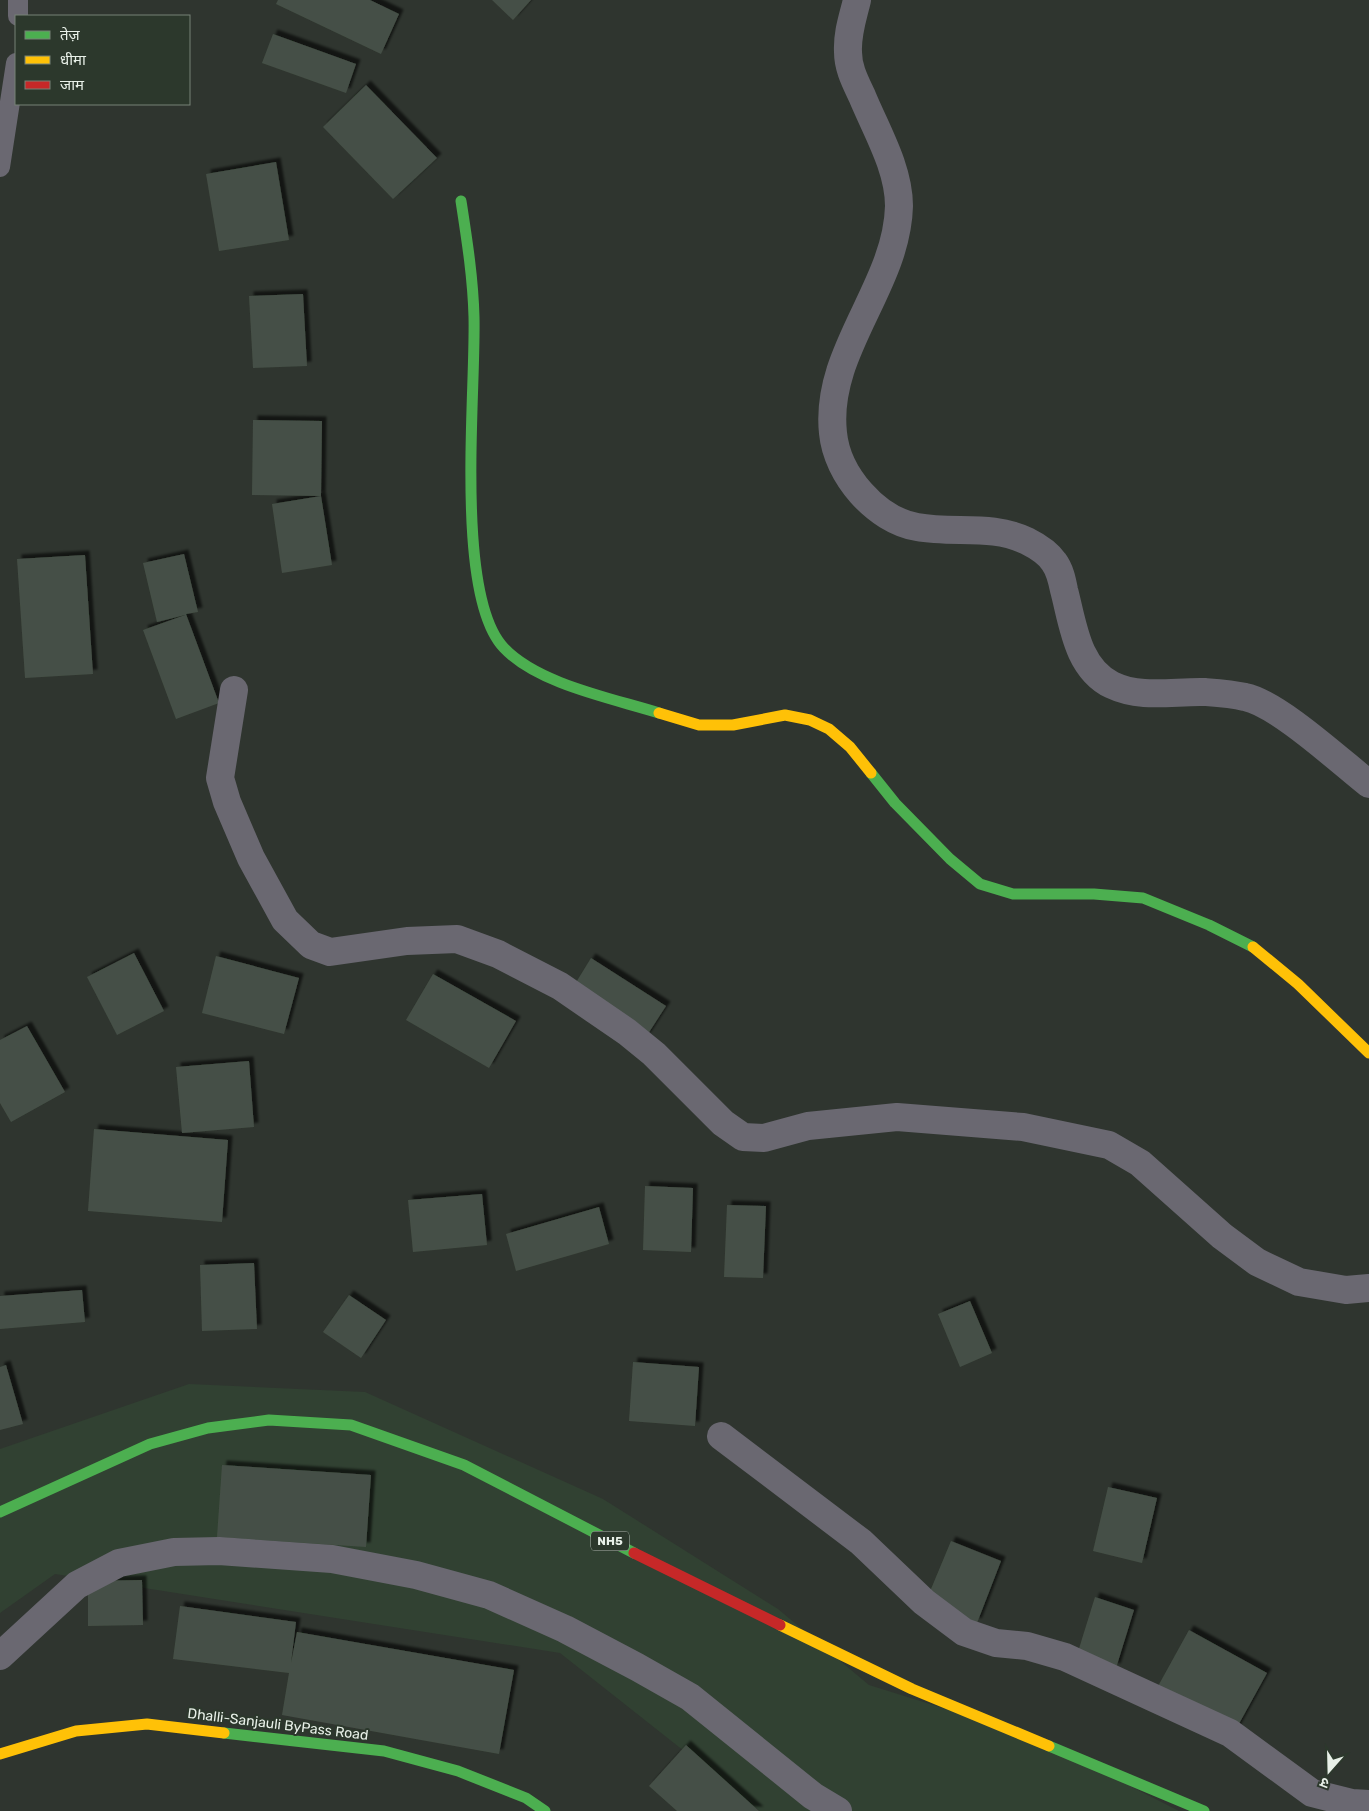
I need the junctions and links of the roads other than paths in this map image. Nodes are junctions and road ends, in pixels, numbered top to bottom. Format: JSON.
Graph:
{"nodes":[{"id":1,"x":18,"y":0,"type":"edge"},
{"id":2,"x":857,"y":0,"type":"edge"},
{"id":3,"x":18,"y":15,"type":"edge"},
{"id":4,"x":15,"y":70,"type":"edge"},
{"id":5,"x":0,"y":167,"type":"edge"},
{"id":6,"x":461,"y":201,"type":"dead end"},
{"id":7,"x":234,"y":690,"type":"dead end"},
{"id":8,"x":1369,"y":784,"type":"edge"},
{"id":9,"x":1369,"y":1053,"type":"edge"},
{"id":10,"x":1369,"y":1288,"type":"edge"},
{"id":11,"x":721,"y":1436,"type":"dead end"},
{"id":12,"x":0,"y":1512,"type":"edge"},
{"id":13,"x":0,"y":1656,"type":"edge"},
{"id":14,"x":0,"y":1754,"type":"edge"},
{"id":15,"x":1369,"y":1804,"type":"edge"},
{"id":16,"x":545,"y":1811,"type":"edge"},
{"id":17,"x":838,"y":1811,"type":"edge"},
{"id":18,"x":1204,"y":1811,"type":"edge"}],
"edges":[{"from":1,"to":3,"type":"lane"},
{"from":2,"to":8,"type":"street"},
{"from":4,"to":5,"type":"lane"},
{"from":6,"to":9,"type":"main road"},
{"from":7,"to":10,"type":"street"},
{"from":11,"to":15,"type":"street"},
{"from":12,"to":18,"type":"main road","number":"NH5"},
{"from":13,"to":17,"type":"street"},
{"from":14,"to":16,"type":"main road","name":"Dhalli-Sanjauli ByPass Road"}]}
